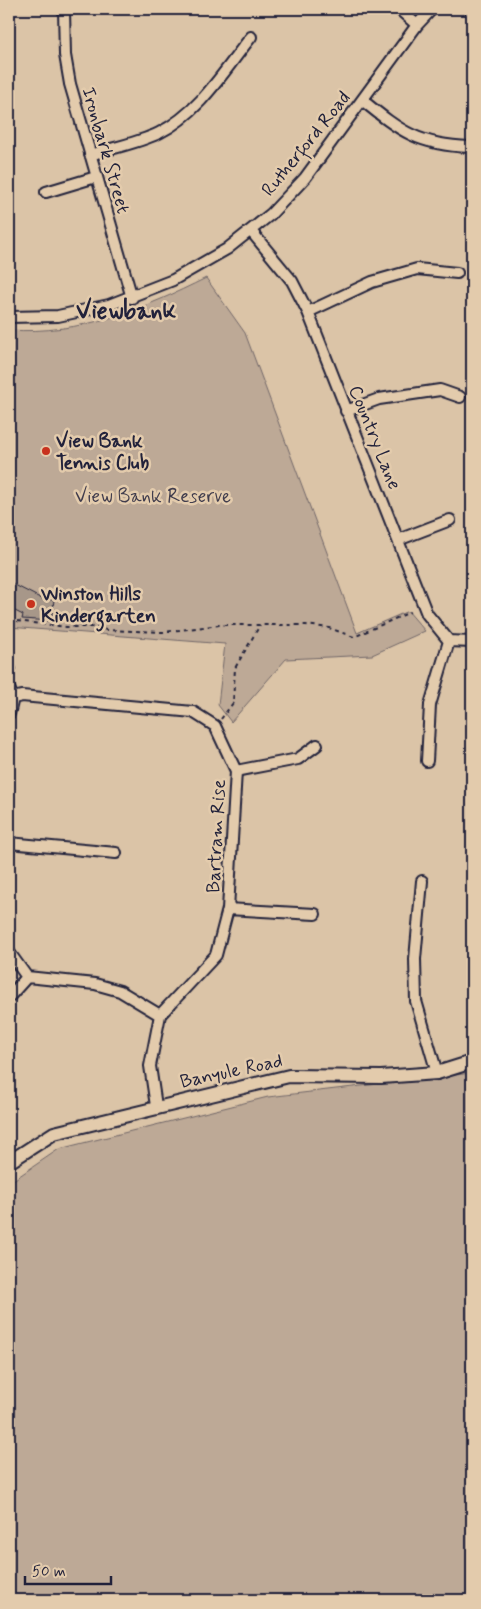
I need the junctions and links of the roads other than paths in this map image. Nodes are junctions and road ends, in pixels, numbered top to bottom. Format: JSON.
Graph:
{"nodes":[{"id":1,"x":64,"y":9,"type":"edge"},
{"id":2,"x":399,"y":9,"type":"edge"},
{"id":3,"x":432,"y":9,"type":"edge"},
{"id":4,"x":470,"y":9,"type":"edge"},
{"id":5,"x":472,"y":12,"type":"edge"},
{"id":6,"x":417,"y":25,"type":"junction"},
{"id":7,"x":251,"y":38,"type":"dead end"},
{"id":8,"x":362,"y":100,"type":"junction"},
{"id":9,"x":470,"y":147,"type":"dead end"},
{"id":10,"x":90,"y":155,"type":"junction"},
{"id":11,"x":96,"y":177,"type":"junction"},
{"id":12,"x":46,"y":192,"type":"dead end"},
{"id":13,"x":251,"y":231,"type":"junction"},
{"id":14,"x":458,"y":273,"type":"dead end"},
{"id":15,"x":132,"y":298,"type":"junction"},
{"id":16,"x":308,"y":312,"type":"junction"},
{"id":17,"x":9,"y":317,"type":"edge"},
{"id":18,"x":460,"y":397,"type":"dead end"},
{"id":19,"x":346,"y":411,"type":"junction"},
{"id":20,"x":450,"y":520,"type":"dead end"},
{"id":21,"x":398,"y":540,"type":"junction"},
{"id":22,"x":449,"y":641,"type":"junction"},
{"id":23,"x":472,"y":642,"type":"edge"},
{"id":24,"x":9,"y":688,"type":"edge"},
{"id":25,"x":13,"y":698,"type":"junction"},
{"id":26,"x":9,"y":714,"type":"edge"},
{"id":27,"x":318,"y":745,"type":"dead end"},
{"id":28,"x":427,"y":761,"type":"dead end"},
{"id":29,"x":236,"y":771,"type":"junction"},
{"id":30,"x":9,"y":843,"type":"edge"},
{"id":31,"x":116,"y":853,"type":"dead end"},
{"id":32,"x":422,"y":881,"type":"dead end"},
{"id":33,"x":228,"y":909,"type":"junction"},
{"id":34,"x":315,"y":914,"type":"dead end"},
{"id":35,"x":9,"y":952,"type":"edge"},
{"id":36,"x":27,"y":978,"type":"junction"},
{"id":37,"x":9,"y":997,"type":"edge"},
{"id":38,"x":160,"y":1014,"type":"junction"},
{"id":39,"x":472,"y":1062,"type":"edge"},
{"id":40,"x":437,"y":1073,"type":"junction"},
{"id":41,"x":156,"y":1106,"type":"junction"},
{"id":42,"x":9,"y":1162,"type":"edge"}],
"edges":[{"from":1,"to":10,"type":"street","name":"Ironbark Street"},
{"from":2,"to":6,"type":"street"},
{"from":3,"to":6,"type":"street","name":"Rutherford Road"},
{"from":4,"to":5,"type":"street"},
{"from":6,"to":8,"type":"street","name":"Rutherford Road"},
{"from":7,"to":10,"type":"street"},
{"from":8,"to":9,"type":"street"},
{"from":8,"to":13,"type":"street","name":"Rutherford Road"},
{"from":10,"to":11,"type":"street","name":"Ironbark Street"},
{"from":11,"to":12,"type":"street"},
{"from":11,"to":15,"type":"street","name":"Ironbark Street"},
{"from":13,"to":15,"type":"street","name":"Rutherford Road"},
{"from":13,"to":16,"type":"street","name":"Country Lane"},
{"from":14,"to":16,"type":"street"},
{"from":15,"to":17,"type":"street","name":"Rutherford Road"},
{"from":16,"to":19,"type":"street","name":"Country Lane"},
{"from":18,"to":19,"type":"street"},
{"from":19,"to":21,"type":"street","name":"Country Lane"},
{"from":20,"to":21,"type":"street"},
{"from":21,"to":22,"type":"street","name":"Country Lane"},
{"from":22,"to":23,"type":"street"},
{"from":22,"to":28,"type":"street"},
{"from":24,"to":25,"type":"street"},
{"from":25,"to":26,"type":"street"},
{"from":25,"to":29,"type":"street","name":"Bartram Rise"},
{"from":27,"to":29,"type":"street"},
{"from":29,"to":33,"type":"street","name":"Bartram Rise"},
{"from":30,"to":31,"type":"street"},
{"from":32,"to":40,"type":"street"},
{"from":33,"to":34,"type":"street"},
{"from":33,"to":38,"type":"street","name":"Bartram Rise"},
{"from":35,"to":36,"type":"street"},
{"from":36,"to":37,"type":"street"},
{"from":36,"to":38,"type":"street"},
{"from":38,"to":41,"type":"street"},
{"from":39,"to":40,"type":"street","name":"Banyule Road"},
{"from":40,"to":41,"type":"street","name":"Banyule Road"},
{"from":41,"to":42,"type":"street","name":"Banyule Road"}]}
